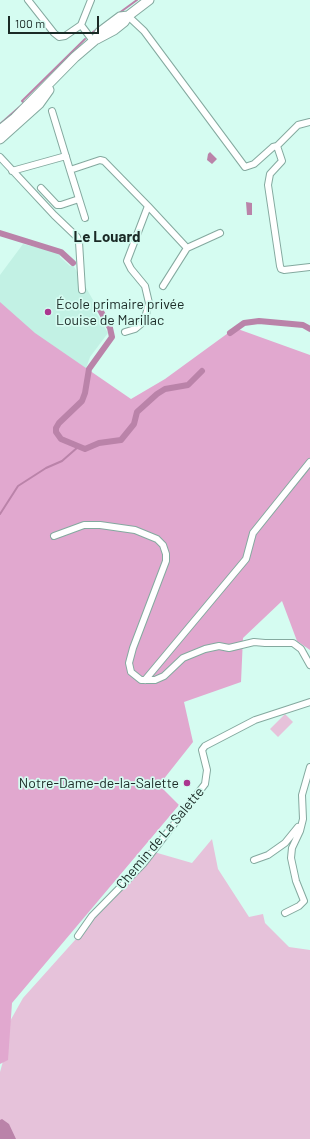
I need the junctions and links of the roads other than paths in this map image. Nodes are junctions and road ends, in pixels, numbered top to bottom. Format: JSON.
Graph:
{"nodes":[{"id":1,"x":28,"y":0,"type":"edge"},
{"id":2,"x":91,"y":0,"type":"edge"},
{"id":3,"x":149,"y":0,"type":"edge"},
{"id":4,"x":128,"y":16,"type":"junction"},
{"id":5,"x":81,"y":25,"type":"junction"},
{"id":6,"x":94,"y":40,"type":"junction"},
{"id":7,"x":52,"y":112,"type":"dead end"},
{"id":8,"x":17,"y":120,"type":"junction"},
{"id":9,"x":310,"y":122,"type":"edge"},
{"id":10,"x":0,"y":130,"type":"edge"},
{"id":11,"x":0,"y":139,"type":"edge"},
{"id":12,"x":277,"y":146,"type":"junction"},
{"id":13,"x":66,"y":156,"type":"junction"},
{"id":14,"x":0,"y":157,"type":"edge"},
{"id":15,"x":70,"y":170,"type":"junction"},
{"id":16,"x":12,"y":171,"type":"junction"},
{"id":17,"x":41,"y":188,"type":"dead end"},
{"id":18,"x":79,"y":200,"type":"junction"},
{"id":19,"x":148,"y":206,"type":"junction"},
{"id":20,"x":85,"y":218,"type":"dead end"},
{"id":21,"x":220,"y":233,"type":"dead end"},
{"id":22,"x":187,"y":248,"type":"junction"},
{"id":23,"x":310,"y":267,"type":"edge"},
{"id":24,"x":163,"y":286,"type":"dead end"},
{"id":25,"x":82,"y":290,"type":"dead end"},
{"id":26,"x":126,"y":332,"type":"dead end"},
{"id":27,"x":310,"y":462,"type":"edge"},
{"id":28,"x":54,"y":536,"type":"dead end"},
{"id":29,"x":310,"y":665,"type":"edge"},
{"id":30,"x":145,"y":680,"type":"junction"},
{"id":31,"x":310,"y":702,"type":"edge"},
{"id":32,"x":310,"y":767,"type":"edge"},
{"id":33,"x":303,"y":819,"type":"junction"},
{"id":34,"x":254,"y":860,"type":"dead end"},
{"id":35,"x":285,"y":913,"type":"dead end"},
{"id":36,"x":78,"y":936,"type":"dead end"}],
"edges":[{"from":1,"to":5,"type":"street"},
{"from":2,"to":5,"type":"street"},
{"from":3,"to":4,"type":"main road"},
{"from":4,"to":6,"type":"main road"},
{"from":4,"to":12,"type":"street"},
{"from":5,"to":6,"type":"street"},
{"from":6,"to":8,"type":"main road"},
{"from":7,"to":13,"type":"street"},
{"from":8,"to":10,"type":"main road"},
{"from":8,"to":11,"type":"main road"},
{"from":9,"to":12,"type":"street"},
{"from":12,"to":23,"type":"street"},
{"from":13,"to":15,"type":"street"},
{"from":13,"to":16,"type":"street"},
{"from":14,"to":16,"type":"street"},
{"from":15,"to":18,"type":"street"},
{"from":15,"to":19,"type":"street"},
{"from":16,"to":25,"type":"street"},
{"from":17,"to":18,"type":"street"},
{"from":18,"to":20,"type":"street"},
{"from":19,"to":22,"type":"street"},
{"from":19,"to":26,"type":"street"},
{"from":21,"to":22,"type":"street"},
{"from":22,"to":24,"type":"street"},
{"from":27,"to":30,"type":"street"},
{"from":28,"to":30,"type":"street"},
{"from":29,"to":30,"type":"street"},
{"from":31,"to":36,"type":"street","name":"Chemin de La Salette"},
{"from":32,"to":33,"type":"street"},
{"from":33,"to":34,"type":"street"},
{"from":33,"to":35,"type":"street"}]}
